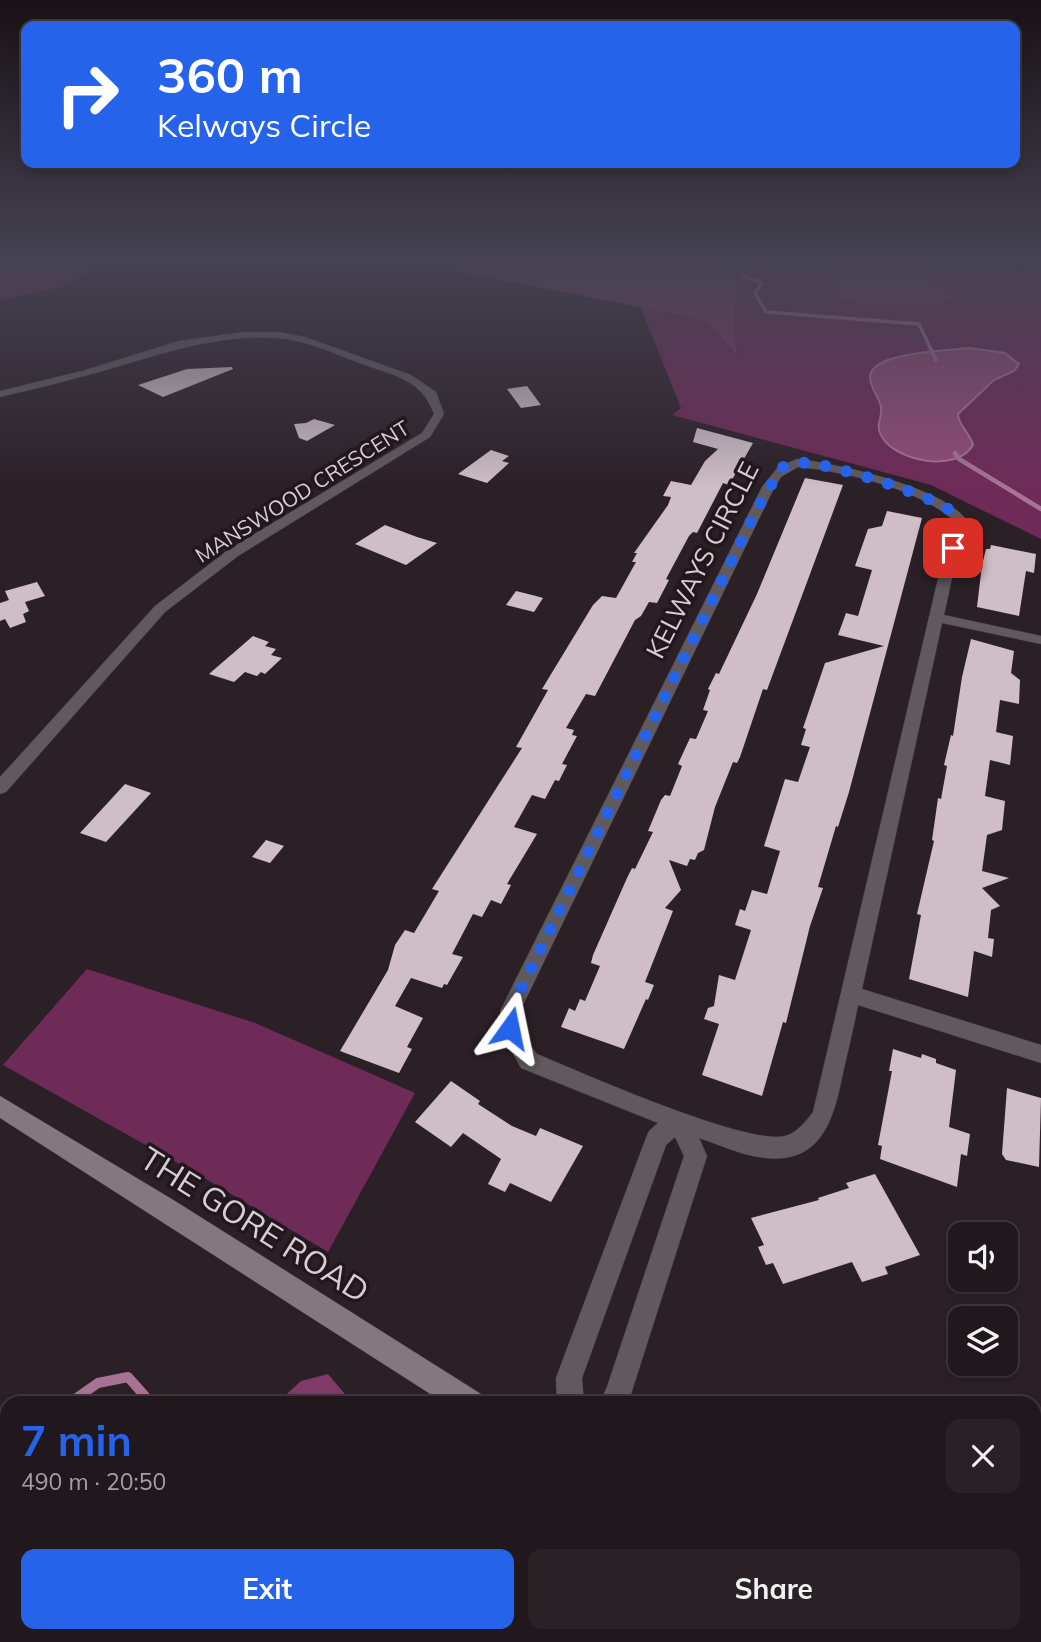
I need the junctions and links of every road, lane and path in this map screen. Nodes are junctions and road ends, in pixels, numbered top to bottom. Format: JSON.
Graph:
{"nodes":[{"id":1,"x":239,"y":336,"type":"edge"},
{"id":2,"x":282,"y":336,"type":"edge"},
{"id":3,"x":0,"y":394,"type":"edge"},
{"id":4,"x":936,"y":617,"type":"junction"},
{"id":5,"x":1041,"y":640,"type":"edge"},
{"id":6,"x":0,"y":788,"type":"edge"},
{"id":7,"x":850,"y":995,"type":"junction"},
{"id":8,"x":1041,"y":1054,"type":"edge"},
{"id":9,"x":0,"y":1106,"type":"edge"},
{"id":10,"x":678,"y":1120,"type":"junction"},
{"id":11,"x":459,"y":1396,"type":"edge"},
{"id":12,"x":570,"y":1396,"type":"edge"},
{"id":13,"x":617,"y":1396,"type":"edge"}],
"edges":[{"from":1,"to":3,"type":"street","name":"MANSWOOD CRESCENT"},
{"from":2,"to":6,"type":"street","name":"MANSWOOD CRESCENT"},
{"from":4,"to":5,"type":"street"},
{"from":4,"to":7,"type":"street","name":"KELWAYS CIRCLE"},
{"from":4,"to":10,"type":"street","name":"KELWAYS CIRCLE"},
{"from":7,"to":8,"type":"street"},
{"from":7,"to":10,"type":"street","name":"KELWAYS CIRCLE"},
{"from":9,"to":11,"type":"main road","name":"THE GORE ROAD"},
{"from":10,"to":12,"type":"street"},
{"from":10,"to":13,"type":"street"}]}
